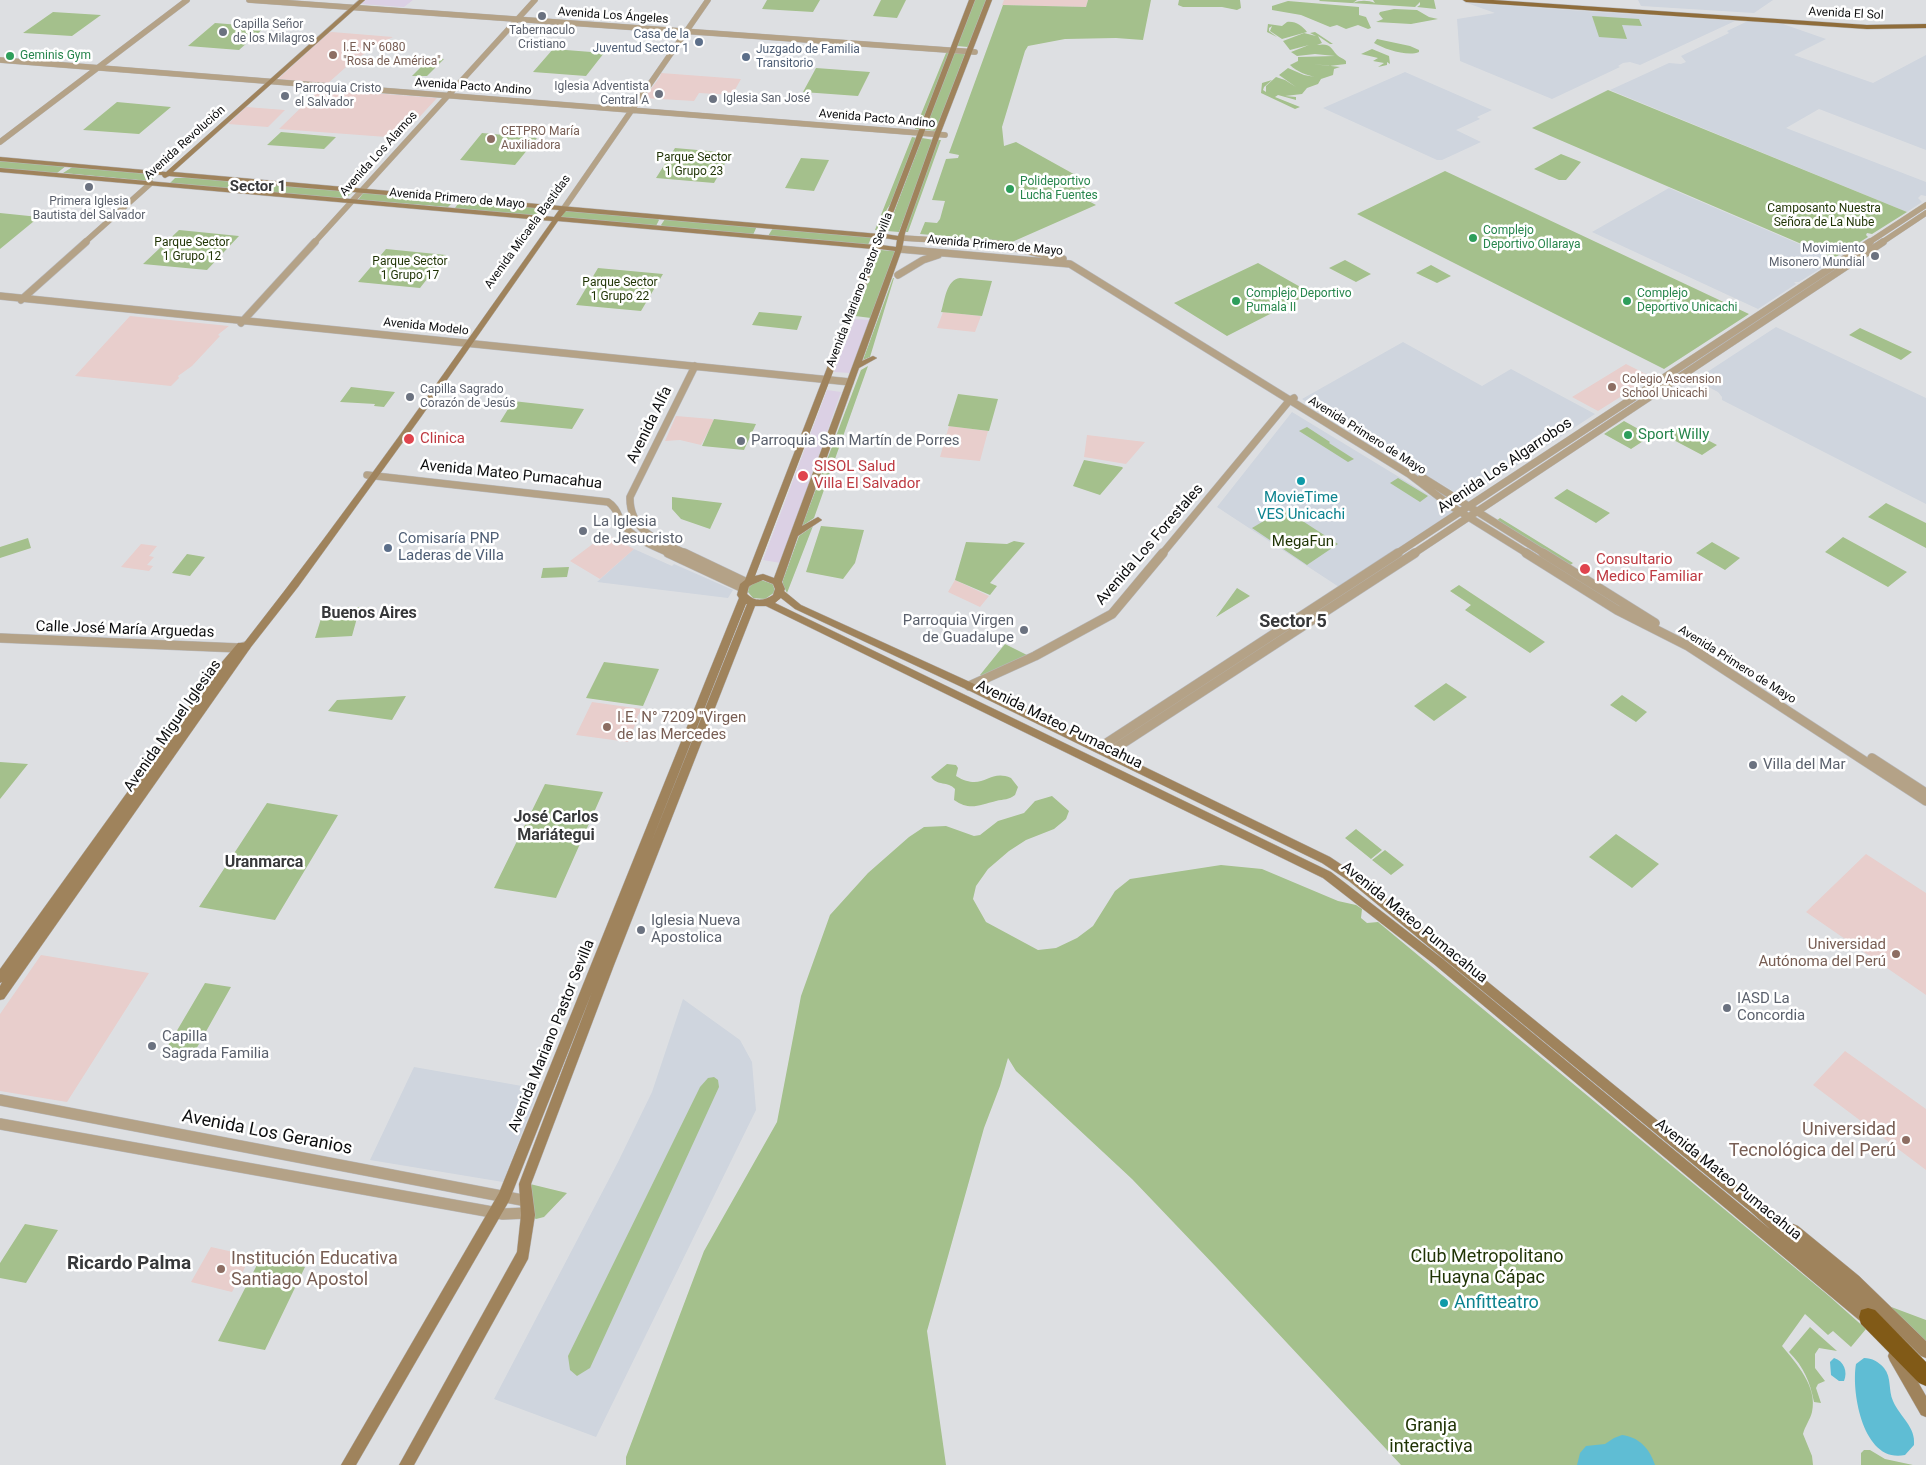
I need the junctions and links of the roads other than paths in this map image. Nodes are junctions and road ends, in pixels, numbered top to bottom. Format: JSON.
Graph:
{"nodes":[{"id":1,"x":181,"y":0,"type":"edge"},
{"id":2,"x":187,"y":0,"type":"edge"},
{"id":3,"x":249,"y":0,"type":"edge"},
{"id":4,"x":284,"y":0,"type":"edge"},
{"id":5,"x":362,"y":0,"type":"edge"},
{"id":6,"x":530,"y":0,"type":"edge"},
{"id":7,"x":535,"y":0,"type":"edge"},
{"id":8,"x":706,"y":0,"type":"edge"},
{"id":9,"x":972,"y":0,"type":"edge"},
{"id":10,"x":989,"y":0,"type":"edge"},
{"id":11,"x":1466,"y":0,"type":"edge"},
{"id":12,"x":1509,"y":0,"type":"edge"},
{"id":13,"x":353,"y":5,"type":"edge"},
{"id":14,"x":516,"y":18,"type":"junction"},
{"id":15,"x":1926,"y":25,"type":"edge"},
{"id":16,"x":686,"y":30,"type":"junction"},
{"id":17,"x":953,"y":49,"type":"junction"},
{"id":18,"x":972,"y":51,"type":"junction"},
{"id":19,"x":0,"y":61,"type":"edge"},
{"id":20,"x":94,"y":68,"type":"junction"},
{"id":21,"x":267,"y":83,"type":"junction"},
{"id":22,"x":445,"y":96,"type":"junction"},
{"id":23,"x":628,"y":111,"type":"junction"},
{"id":24,"x":920,"y":134,"type":"junction"},
{"id":25,"x":941,"y":136,"type":"junction"},
{"id":26,"x":0,"y":138,"type":"edge"},
{"id":27,"x":0,"y":142,"type":"edge"},
{"id":28,"x":0,"y":159,"type":"edge"},
{"id":29,"x":0,"y":170,"type":"edge"},
{"id":30,"x":165,"y":174,"type":"junction"},
{"id":31,"x":154,"y":184,"type":"junction"},
{"id":32,"x":359,"y":190,"type":"junction"},
{"id":33,"x":350,"y":201,"type":"junction"},
{"id":34,"x":1926,"y":205,"type":"edge"},
{"id":35,"x":562,"y":207,"type":"junction"},
{"id":36,"x":1926,"y":213,"type":"edge"},
{"id":37,"x":553,"y":219,"type":"junction"},
{"id":38,"x":882,"y":236,"type":"junction"},
{"id":39,"x":902,"y":238,"type":"junction"},
{"id":40,"x":877,"y":247,"type":"junction"},
{"id":41,"x":899,"y":249,"type":"junction"},
{"id":42,"x":943,"y":253,"type":"junction"},
{"id":43,"x":898,"y":275,"type":"dead end"},
{"id":44,"x":0,"y":298,"type":"edge"},
{"id":45,"x":23,"y":300,"type":"junction"},
{"id":46,"x":1760,"y":314,"type":"junction"},
{"id":47,"x":1769,"y":318,"type":"junction"},
{"id":48,"x":239,"y":322,"type":"junction"},
{"id":49,"x":464,"y":344,"type":"junction"},
{"id":50,"x":873,"y":358,"type":"dead end"},
{"id":51,"x":855,"y":367,"type":"junction"},
{"id":52,"x":694,"y":368,"type":"junction"},
{"id":53,"x":826,"y":380,"type":"junction"},
{"id":54,"x":849,"y":383,"type":"junction"},
{"id":55,"x":1292,"y":399,"type":"junction"},
{"id":56,"x":1572,"y":437,"type":"junction"},
{"id":57,"x":1582,"y":442,"type":"junction"},
{"id":58,"x":370,"y":475,"type":"junction"},
{"id":59,"x":1464,"y":509,"type":"junction"},
{"id":60,"x":1473,"y":515,"type":"junction"},
{"id":61,"x":818,"y":520,"type":"dead end"},
{"id":62,"x":794,"y":535,"type":"junction"},
{"id":63,"x":778,"y":588,"type":"junction"},
{"id":64,"x":747,"y":590,"type":"junction"},
{"id":65,"x":768,"y":603,"type":"junction"},
{"id":66,"x":0,"y":638,"type":"edge"},
{"id":67,"x":244,"y":647,"type":"junction"},
{"id":68,"x":970,"y":686,"type":"junction"},
{"id":69,"x":1104,"y":751,"type":"junction"},
{"id":70,"x":1926,"y":793,"type":"edge"},
{"id":71,"x":1926,"y":801,"type":"edge"},
{"id":72,"x":0,"y":978,"type":"edge"},
{"id":73,"x":0,"y":995,"type":"edge"},
{"id":74,"x":0,"y":1100,"type":"edge"},
{"id":75,"x":0,"y":1124,"type":"edge"},
{"id":76,"x":1676,"y":1142,"type":"junction"},
{"id":77,"x":480,"y":1192,"type":"junction"},
{"id":78,"x":504,"y":1197,"type":"junction"},
{"id":79,"x":527,"y":1207,"type":"junction"},
{"id":80,"x":474,"y":1209,"type":"junction"},
{"id":81,"x":495,"y":1213,"type":"junction"},
{"id":82,"x":1871,"y":1314,"type":"junction"},
{"id":83,"x":1926,"y":1351,"type":"edge"},
{"id":84,"x":1926,"y":1363,"type":"edge"},
{"id":85,"x":1926,"y":1376,"type":"edge"},
{"id":86,"x":1926,"y":1410,"type":"edge"},
{"id":87,"x":348,"y":1465,"type":"edge"},
{"id":88,"x":406,"y":1465,"type":"edge"}],
"edges":[{"from":1,"to":20,"type":"street"},
{"from":2,"to":20,"type":"street"},
{"from":3,"to":13,"type":"street","name":"Avenida Los Ángeles"},
{"from":4,"to":13,"type":"street","name":"Avenida Los Ángeles"},
{"from":5,"to":13,"type":"main road","name":"Avenida Revolución"},
{"from":6,"to":14,"type":"street","name":"Avenida Los Alamos"},
{"from":7,"to":14,"type":"street","name":"Avenida Los Alamos"},
{"from":8,"to":16,"type":"street","name":"Avenida Micaela Bastidas"},
{"from":9,"to":17,"type":"main road","name":"Avenida Mariano Pastor Sevilla"},
{"from":10,"to":18,"type":"main road","name":"Avenida Mariano Pastor Sevilla"},
{"from":11,"to":15,"type":"main road","name":"Avenida El Sol"},
{"from":12,"to":15,"type":"main road","name":"Avenida El Sol"},
{"from":13,"to":14,"type":"street","name":"Avenida Los Ángeles"},
{"from":13,"to":21,"type":"main road","name":"Avenida Revolución"},
{"from":14,"to":16,"type":"street","name":"Avenida Los Ángeles"},
{"from":14,"to":22,"type":"street","name":"Avenida Los Alamos"},
{"from":16,"to":17,"type":"street","name":"Avenida Los Ángeles"},
{"from":16,"to":23,"type":"street","name":"Avenida Micaela Bastidas"},
{"from":17,"to":18,"type":"street","name":"Avenida Los Ángeles"},
{"from":17,"to":24,"type":"main road","name":"Avenida Mariano Pastor Sevilla"},
{"from":18,"to":25,"type":"main road","name":"Avenida Mariano Pastor Sevilla"},
{"from":19,"to":20,"type":"street","name":"Avenida Pacto Andino"},
{"from":20,"to":21,"type":"street","name":"Avenida Pacto Andino"},
{"from":20,"to":26,"type":"street"},
{"from":20,"to":27,"type":"street"},
{"from":21,"to":22,"type":"street","name":"Avenida Pacto Andino"},
{"from":21,"to":30,"type":"main road","name":"Avenida Revolución"},
{"from":22,"to":23,"type":"street","name":"Avenida Pacto Andino"},
{"from":22,"to":32,"type":"street","name":"Avenida Los Alamos"},
{"from":23,"to":24,"type":"street","name":"Avenida Pacto Andino"},
{"from":23,"to":35,"type":"street","name":"Avenida Micaela Bastidas"},
{"from":24,"to":25,"type":"street","name":"Avenida Pacto Andino"},
{"from":24,"to":38,"type":"main road","name":"Avenida Mariano Pastor Sevilla"},
{"from":25,"to":39,"type":"main road","name":"Avenida Mariano Pastor Sevilla"},
{"from":28,"to":30,"type":"main road","name":"Avenida Primero de Mayo"},
{"from":29,"to":31,"type":"main road","name":"Avenida Primero de Mayo"},
{"from":30,"to":31,"type":"main road","name":"Avenida Revolución"},
{"from":30,"to":32,"type":"main road","name":"Avenida Primero de Mayo"},
{"from":31,"to":33,"type":"main road","name":"Avenida Primero de Mayo"},
{"from":31,"to":45,"type":"street","name":"Avenida Revolución"},
{"from":32,"to":33,"type":"street","name":"Avenida Los Alamos"},
{"from":32,"to":35,"type":"main road","name":"Avenida Primero de Mayo"},
{"from":33,"to":37,"type":"main road","name":"Avenida Primero de Mayo"},
{"from":33,"to":48,"type":"street","name":"Avenida Los Alamos"},
{"from":34,"to":46,"type":"street","name":"Avenida Los Algarrobos"},
{"from":35,"to":37,"type":"main road","name":"Avenida Micaela Bastidas"},
{"from":35,"to":38,"type":"main road","name":"Avenida Primero de Mayo"},
{"from":36,"to":47,"type":"street","name":"Avenida Los Algarrobos"},
{"from":37,"to":40,"type":"main road","name":"Avenida Primero de Mayo"},
{"from":37,"to":49,"type":"main road","name":"Avenida Micaela Bastidas"},
{"from":38,"to":39,"type":"main road","name":"Avenida Primero de Mayo"},
{"from":38,"to":40,"type":"main road","name":"Avenida Mariano Pastor Sevilla"},
{"from":39,"to":41,"type":"main road","name":"Avenida Mariano Pastor Sevilla"},
{"from":39,"to":55,"type":"street","name":"Avenida Primero de Mayo"},
{"from":40,"to":41,"type":"main road","name":"Avenida Primero de Mayo"},
{"from":40,"to":53,"type":"main road","name":"Avenida Mariano Pastor Sevilla"},
{"from":41,"to":42,"type":"street","name":"Avenida Primero de Mayo"},
{"from":41,"to":51,"type":"main road","name":"Avenida Mariano Pastor Sevilla"},
{"from":42,"to":43,"type":"street"},
{"from":42,"to":55,"type":"street","name":"Avenida Primero de Mayo"},
{"from":44,"to":45,"type":"street","name":"Avenida Modelo"},
{"from":45,"to":48,"type":"street","name":"Avenida Modelo"},
{"from":46,"to":47,"type":"street"},
{"from":46,"to":56,"type":"street","name":"Avenida Los Algarrobos"},
{"from":47,"to":57,"type":"street","name":"Avenida Los Algarrobos"},
{"from":48,"to":49,"type":"street","name":"Avenida Modelo"},
{"from":49,"to":52,"type":"street","name":"Avenida Modelo"},
{"from":49,"to":58,"type":"main road","name":"Avenida Micaela Bastidas"},
{"from":50,"to":51,"type":"main road"},
{"from":51,"to":54,"type":"main road","name":"Avenida Mariano Pastor Sevilla"},
{"from":52,"to":53,"type":"street","name":"Avenida Modelo"},
{"from":52,"to":64,"type":"street","name":"Avenida Alfa"},
{"from":53,"to":54,"type":"street","name":"Avenida Modelo"},
{"from":53,"to":64,"type":"main road","name":"Avenida Mariano Pastor Sevilla"},
{"from":54,"to":62,"type":"main road","name":"Avenida Mariano Pastor Sevilla"},
{"from":55,"to":59,"type":"street","name":"Avenida Primero de Mayo"},
{"from":55,"to":68,"type":"street","name":"Avenida Los Forestales"},
{"from":56,"to":57,"type":"street"},
{"from":56,"to":59,"type":"street","name":"Avenida Los Algarrobos"},
{"from":57,"to":60,"type":"street","name":"Avenida Los Algarrobos"},
{"from":58,"to":64,"type":"street","name":"Avenida Mateo Pumacahua"},
{"from":58,"to":67,"type":"main road","name":"Avenida Miguel Iglesias"},
{"from":59,"to":60,"type":"street","name":"Avenida Primero de Mayo"},
{"from":59,"to":69,"type":"street","name":"Avenida Los Algarrobos"},
{"from":60,"to":69,"type":"street","name":"Avenida Los Algarrobos"},
{"from":60,"to":70,"type":"street","name":"Avenida Primero de Mayo"},
{"from":60,"to":71,"type":"street","name":"Avenida Primero de Mayo"},
{"from":61,"to":62,"type":"main road"},
{"from":62,"to":63,"type":"main road","name":"Avenida Mariano Pastor Sevilla"},
{"from":63,"to":64,"type":"main road"},
{"from":63,"to":65,"type":"main road"},
{"from":63,"to":68,"type":"main road","name":"Avenida Mateo Pumacahua"},
{"from":64,"to":65,"type":"main road"},
{"from":64,"to":78,"type":"main road","name":"Avenida Mariano Pastor Sevilla"},
{"from":64,"to":79,"type":"main road","name":"Avenida Mariano Pastor Sevilla"},
{"from":65,"to":82,"type":"main road","name":"Avenida Mateo Pumacahua"},
{"from":66,"to":67,"type":"street","name":"Calle José María Arguedas"},
{"from":67,"to":72,"type":"main road","name":"Avenida Miguel Iglesias"},
{"from":67,"to":73,"type":"main road","name":"Avenida Miguel Iglesias"},
{"from":68,"to":69,"type":"main road","name":"Avenida Mateo Pumacahua"},
{"from":69,"to":76,"type":"main road","name":"Avenida Mateo Pumacahua"},
{"from":74,"to":77,"type":"street","name":"Avenida Los Geranios"},
{"from":75,"to":80,"type":"street"},
{"from":76,"to":82,"type":"main road","name":"Avenida Mateo Pumacahua"},
{"from":76,"to":83,"type":"main road"},
{"from":77,"to":78,"type":"street","name":"Avenida Los Geranios"},
{"from":77,"to":80,"type":"street"},
{"from":78,"to":79,"type":"street","name":"Avenida Los Geranios"},
{"from":78,"to":81,"type":"main road","name":"Avenida Mariano Pastor Sevilla"},
{"from":79,"to":81,"type":"street"},
{"from":79,"to":88,"type":"main road","name":"Avenida Mariano Pastor Sevilla"},
{"from":80,"to":81,"type":"street"},
{"from":81,"to":87,"type":"main road","name":"Avenida Mariano Pastor Sevilla"},
{"from":82,"to":84,"type":"highway"},
{"from":82,"to":85,"type":"highway"},
{"from":82,"to":86,"type":"main road"}]}
